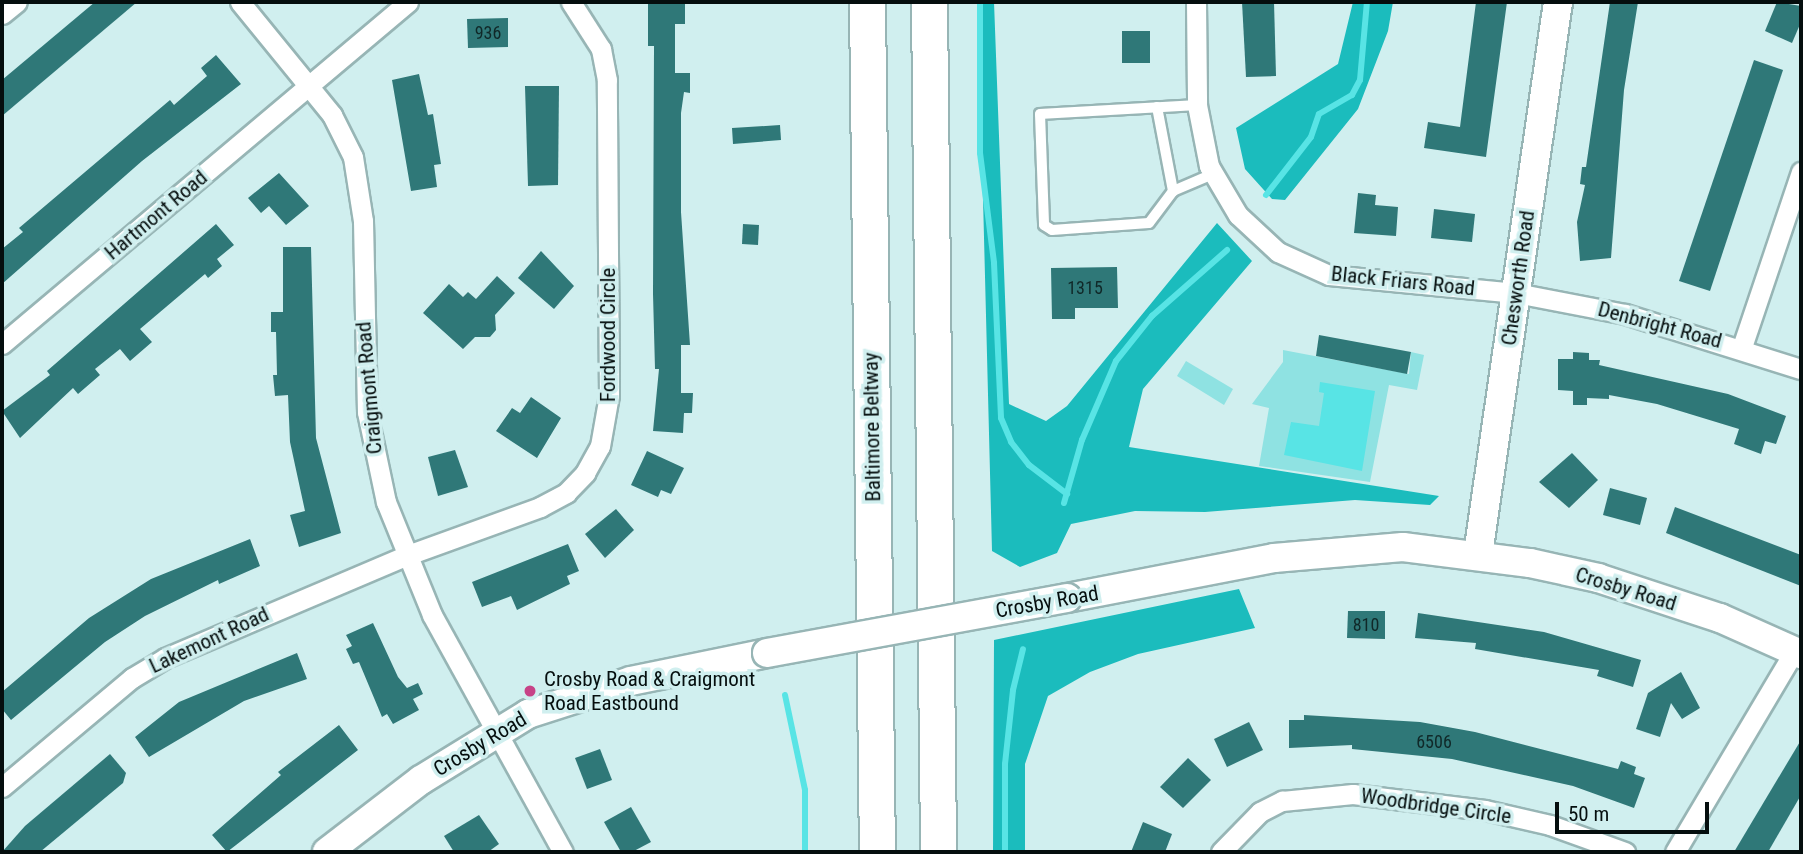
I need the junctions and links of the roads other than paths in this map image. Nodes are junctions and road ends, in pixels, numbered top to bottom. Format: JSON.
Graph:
{"nodes":[{"id":1,"x":17,"y":2,"type":"edge"},
{"id":2,"x":240,"y":2,"type":"edge"},
{"id":3,"x":408,"y":2,"type":"edge"},
{"id":4,"x":571,"y":2,"type":"edge"},
{"id":5,"x":867,"y":2,"type":"edge"},
{"id":6,"x":929,"y":2,"type":"edge"},
{"id":7,"x":1196,"y":2,"type":"edge"},
{"id":8,"x":1558,"y":2,"type":"edge"},
{"id":9,"x":2,"y":15,"type":"edge"},
{"id":10,"x":310,"y":85,"type":"junction"},
{"id":11,"x":1197,"y":105,"type":"junction"},
{"id":12,"x":1157,"y":107,"type":"junction"},
{"id":13,"x":1801,"y":172,"type":"edge"},
{"id":14,"x":1213,"y":174,"type":"junction"},
{"id":15,"x":1173,"y":191,"type":"junction"},
{"id":16,"x":1516,"y":293,"type":"junction"},
{"id":17,"x":2,"y":344,"type":"edge"},
{"id":18,"x":1742,"y":347,"type":"junction"},
{"id":19,"x":1801,"y":369,"type":"edge"},
{"id":20,"x":1478,"y":554,"type":"junction"},
{"id":21,"x":405,"y":556,"type":"junction"},
{"id":22,"x":1798,"y":652,"type":"edge"},
{"id":23,"x":497,"y":733,"type":"junction"},
{"id":24,"x":2,"y":787,"type":"edge"},
{"id":25,"x":327,"y":852,"type":"edge"},
{"id":26,"x":563,"y":852,"type":"edge"},
{"id":27,"x":877,"y":852,"type":"edge"},
{"id":28,"x":938,"y":852,"type":"edge"},
{"id":29,"x":1221,"y":852,"type":"edge"},
{"id":30,"x":1625,"y":852,"type":"edge"},
{"id":31,"x":1675,"y":852,"type":"edge"}],
"edges":[{"from":1,"to":9,"type":"street"},
{"from":2,"to":10,"type":"street","name":"Craigmont Road"},
{"from":3,"to":10,"type":"street"},
{"from":4,"to":21,"type":"street","name":"Fordwood Circle"},
{"from":5,"to":27,"type":"highway","name":"Baltimore Beltway"},
{"from":6,"to":28,"type":"highway"},
{"from":7,"to":11,"type":"street","name":"Black Friars Road"},
{"from":8,"to":16,"type":"main road","name":"Chesworth Road"},
{"from":10,"to":17,"type":"street","name":"Hartmont Road"},
{"from":10,"to":21,"type":"street","name":"Craigmont Road"},
{"from":11,"to":12,"type":"lane"},
{"from":11,"to":14,"type":"street","name":"Black Friars Road"},
{"from":12,"to":15,"type":"lane"},
{"from":12,"to":15,"type":"lane"},
{"from":13,"to":18,"type":"street"},
{"from":14,"to":15,"type":"lane"},
{"from":14,"to":16,"type":"street","name":"Black Friars Road"},
{"from":16,"to":18,"type":"street","name":"Denbright Road"},
{"from":16,"to":20,"type":"main road","name":"Chesworth Road"},
{"from":18,"to":19,"type":"street","name":"Denbright Road"},
{"from":20,"to":22,"type":"main road","name":"Crosby Road"},
{"from":20,"to":23,"type":"main road","name":"Crosby Road","bridge":true},
{"from":21,"to":23,"type":"street","name":"Craigmont Road"},
{"from":21,"to":24,"type":"street","name":"Lakemont Road"},
{"from":22,"to":31,"type":"street"},
{"from":23,"to":25,"type":"main road","name":"Crosby Road"},
{"from":23,"to":26,"type":"street","name":"Craigmont Road"},
{"from":29,"to":30,"type":"street","name":"Woodbridge Circle"}]}
